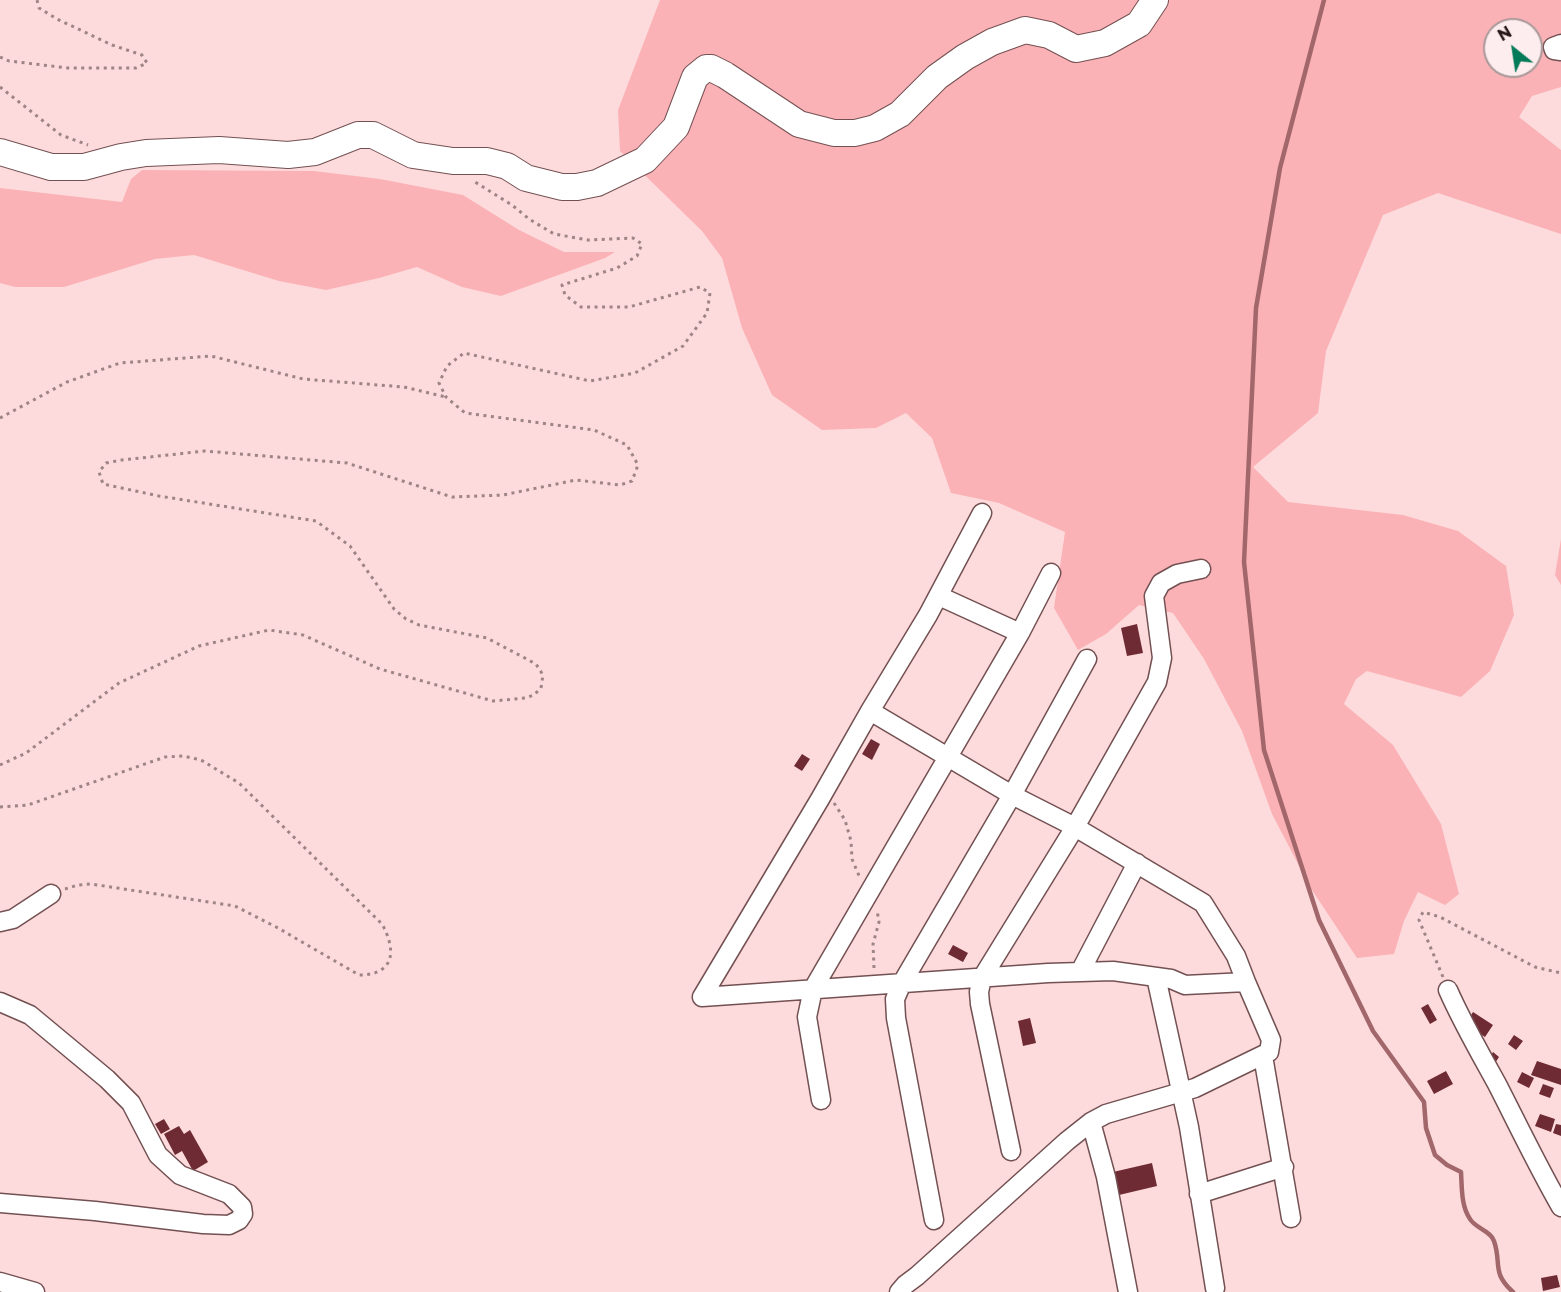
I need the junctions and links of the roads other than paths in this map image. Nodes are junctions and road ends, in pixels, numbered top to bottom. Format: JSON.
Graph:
{"nodes":[{"id":1,"x":1155,"y":0,"type":"edge"},
{"id":2,"x":1561,"y":44,"type":"edge"},
{"id":3,"x":1561,"y":51,"type":"edge"},
{"id":4,"x":0,"y":152,"type":"edge"},
{"id":5,"x":982,"y":513,"type":"dead end"},
{"id":6,"x":1201,"y":569,"type":"dead end"},
{"id":7,"x":1051,"y":573,"type":"dead end"},
{"id":8,"x":939,"y":596,"type":"junction"},
{"id":9,"x":1020,"y":633,"type":"junction"},
{"id":10,"x":1087,"y":659,"type":"dead end"},
{"id":11,"x":870,"y":711,"type":"junction"},
{"id":12,"x":949,"y":758,"type":"junction"},
{"id":13,"x":1012,"y":795,"type":"junction"},
{"id":14,"x":1075,"y":827,"type":"junction"},
{"id":15,"x":1137,"y":863,"type":"junction"},
{"id":16,"x":51,"y":894,"type":"road end"},
{"id":17,"x":0,"y":922,"type":"edge"},
{"id":18,"x":1080,"y":972,"type":"junction"},
{"id":19,"x":1156,"y":977,"type":"junction"},
{"id":20,"x":982,"y":978,"type":"junction"},
{"id":21,"x":1245,"y":982,"type":"junction"},
{"id":22,"x":902,"y":983,"type":"junction"},
{"id":23,"x":813,"y":989,"type":"junction"},
{"id":24,"x":1448,"y":990,"type":"road end"},
{"id":25,"x":0,"y":1002,"type":"edge"},
{"id":26,"x":1263,"y":1056,"type":"junction"},
{"id":27,"x":1182,"y":1093,"type":"junction"},
{"id":28,"x":821,"y":1100,"type":"dead end"},
{"id":29,"x":1091,"y":1122,"type":"junction"},
{"id":30,"x":1011,"y":1151,"type":"dead end"},
{"id":31,"x":1284,"y":1167,"type":"junction"},
{"id":32,"x":1200,"y":1194,"type":"junction"},
{"id":33,"x":0,"y":1203,"type":"edge"},
{"id":34,"x":1561,"y":1207,"type":"edge"},
{"id":35,"x":1291,"y":1218,"type":"dead end"},
{"id":36,"x":934,"y":1220,"type":"dead end"},
{"id":37,"x":0,"y":1282,"type":"edge"},
{"id":38,"x":1215,"y":1287,"type":"dead end"},
{"id":39,"x":35,"y":1292,"type":"edge"},
{"id":40,"x":899,"y":1292,"type":"edge"},
{"id":41,"x":1128,"y":1292,"type":"edge"}],
"edges":[{"from":1,"to":4,"type":"street"},
{"from":2,"to":3,"type":"street"},
{"from":5,"to":8,"type":"street"},
{"from":6,"to":14,"type":"street"},
{"from":7,"to":9,"type":"street"},
{"from":8,"to":9,"type":"street"},
{"from":8,"to":11,"type":"street"},
{"from":9,"to":12,"type":"street"},
{"from":10,"to":13,"type":"street"},
{"from":11,"to":12,"type":"street"},
{"from":11,"to":23,"type":"street"},
{"from":12,"to":13,"type":"street"},
{"from":12,"to":23,"type":"street"},
{"from":13,"to":14,"type":"street"},
{"from":13,"to":22,"type":"street"},
{"from":14,"to":15,"type":"street"},
{"from":14,"to":20,"type":"street"},
{"from":15,"to":18,"type":"street"},
{"from":15,"to":21,"type":"street"},
{"from":16,"to":17,"type":"street"},
{"from":18,"to":19,"type":"street"},
{"from":18,"to":20,"type":"street"},
{"from":19,"to":21,"type":"street"},
{"from":19,"to":27,"type":"street"},
{"from":20,"to":22,"type":"street"},
{"from":20,"to":30,"type":"street"},
{"from":21,"to":26,"type":"street"},
{"from":22,"to":23,"type":"street"},
{"from":22,"to":36,"type":"street"},
{"from":23,"to":28,"type":"street"},
{"from":24,"to":34,"type":"street"},
{"from":25,"to":33,"type":"street"},
{"from":26,"to":27,"type":"street"},
{"from":26,"to":31,"type":"street"},
{"from":27,"to":29,"type":"street"},
{"from":27,"to":32,"type":"street"},
{"from":29,"to":40,"type":"street"},
{"from":29,"to":41,"type":"street"},
{"from":31,"to":32,"type":"street"},
{"from":31,"to":35,"type":"street"},
{"from":32,"to":38,"type":"street"},
{"from":37,"to":39,"type":"street"}]}
